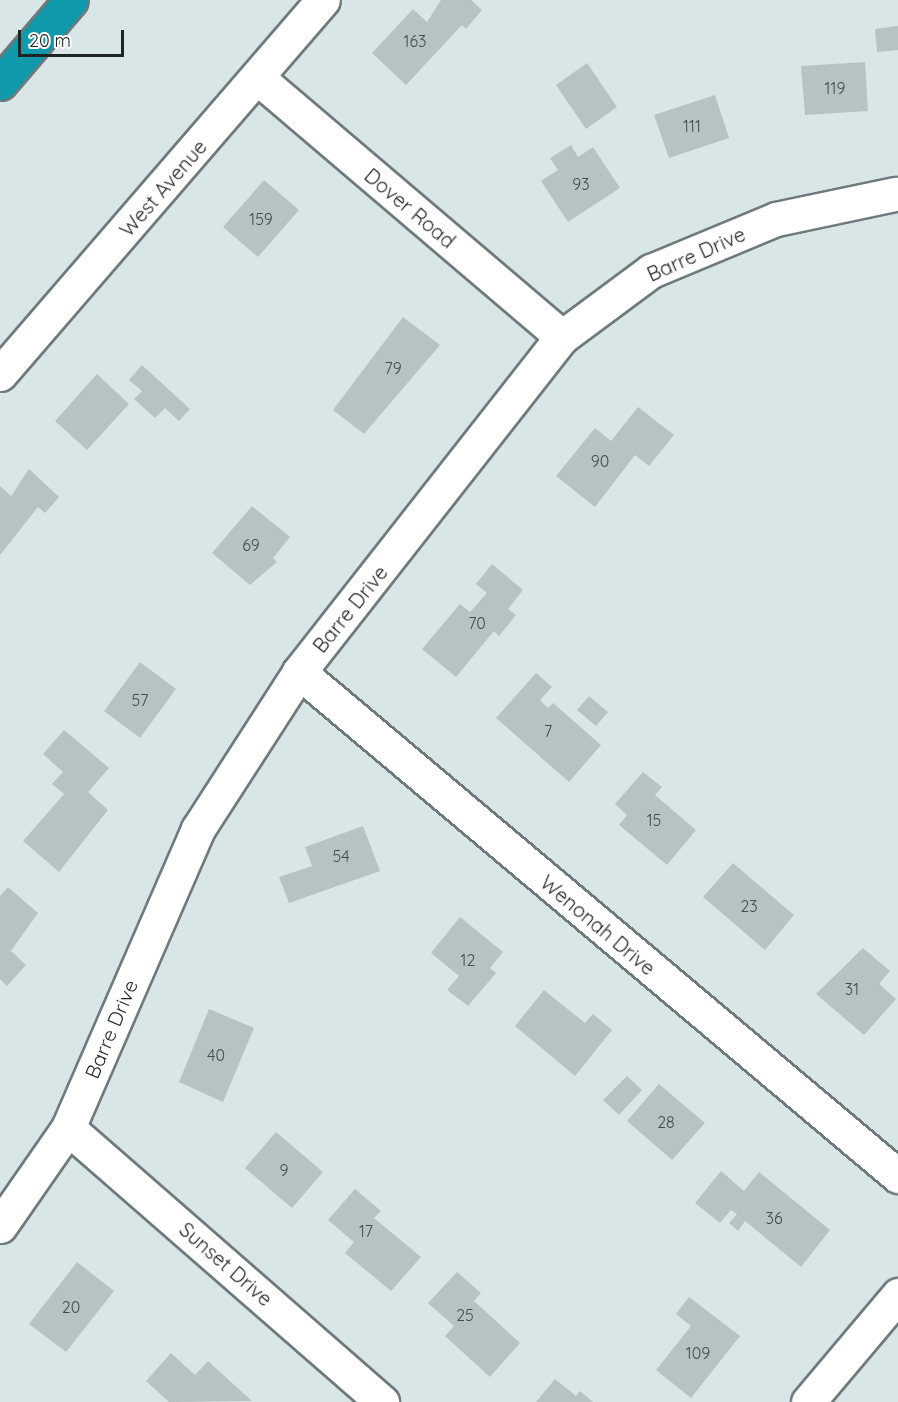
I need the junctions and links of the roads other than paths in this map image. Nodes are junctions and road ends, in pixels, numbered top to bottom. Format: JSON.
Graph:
{"nodes":[{"id":1,"x":72,"y":0,"type":"edge"},
{"id":2,"x":323,"y":0,"type":"edge"},
{"id":3,"x":259,"y":79,"type":"junction"},
{"id":4,"x":0,"y":83,"type":"edge"},
{"id":5,"x":895,"y":194,"type":"dead end"},
{"id":6,"x":562,"y":337,"type":"junction"},
{"id":7,"x":0,"y":374,"type":"edge"},
{"id":8,"x":299,"y":672,"type":"junction"},
{"id":9,"x":68,"y":1128,"type":"junction"},
{"id":10,"x":898,"y":1176,"type":"edge"},
{"id":11,"x":0,"y":1226,"type":"edge"},
{"id":12,"x":898,"y":1295,"type":"edge"},
{"id":13,"x":382,"y":1402,"type":"edge"},
{"id":14,"x":808,"y":1402,"type":"edge"}],
"edges":[{"from":1,"to":4,"type":"highway"},
{"from":2,"to":3,"type":"street","name":"West Avenue"},
{"from":3,"to":6,"type":"street","name":"Dover Road"},
{"from":3,"to":7,"type":"street","name":"West Avenue"},
{"from":5,"to":6,"type":"street","name":"Barre Drive"},
{"from":6,"to":8,"type":"street","name":"Barre Drive"},
{"from":8,"to":9,"type":"street","name":"Barre Drive"},
{"from":8,"to":10,"type":"street","name":"Wenonah Drive"},
{"from":9,"to":11,"type":"street","name":"Barre Drive"},
{"from":9,"to":13,"type":"street","name":"Sunset Drive"},
{"from":12,"to":14,"type":"street"}]}
